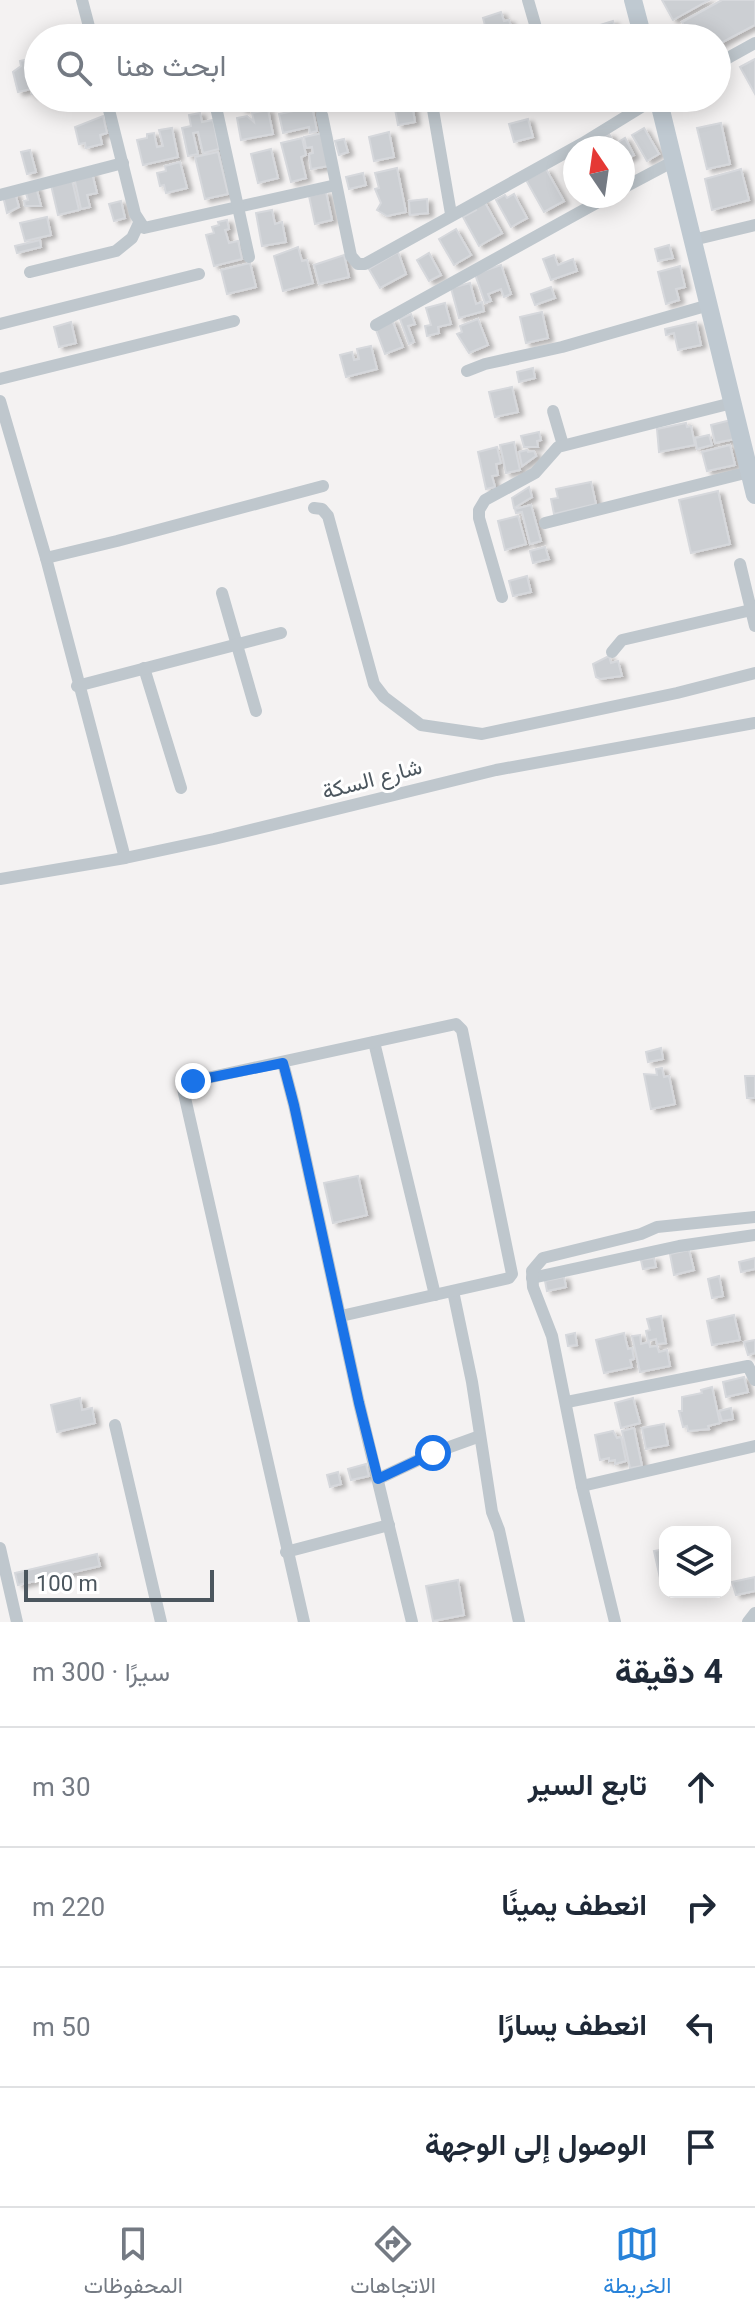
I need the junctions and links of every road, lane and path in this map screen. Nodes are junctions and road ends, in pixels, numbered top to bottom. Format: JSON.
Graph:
{"nodes":[{"id":1,"x":82,"y":0,"type":"edge"},
{"id":2,"x":528,"y":0,"type":"edge"},
{"id":3,"x":633,"y":0,"type":"edge"},
{"id":4,"x":88,"y":24,"type":"edge"},
{"id":5,"x":535,"y":24,"type":"edge"},
{"id":6,"x":639,"y":24,"type":"edge"},
{"id":7,"x":755,"y":43,"type":"edge"},
{"id":8,"x":731,"y":56,"type":"edge"},
{"id":9,"x":110,"y":112,"type":"edge"},
{"id":10,"x":217,"y":112,"type":"edge"},
{"id":11,"x":433,"y":112,"type":"edge"},
{"id":12,"x":634,"y":112,"type":"edge"},
{"id":13,"x":661,"y":112,"type":"edge"},
{"id":14,"x":322,"y":115,"type":"dead end"},
{"id":15,"x":674,"y":161,"type":"junction"},
{"id":16,"x":123,"y":163,"type":"junction"},
{"id":17,"x":635,"y":182,"type":"edge"},
{"id":18,"x":336,"y":185,"type":"junction"},
{"id":19,"x":0,"y":195,"type":"edge"},
{"id":20,"x":237,"y":206,"type":"junction"},
{"id":21,"x":587,"y":208,"type":"edge"},
{"id":22,"x":451,"y":214,"type":"junction"},
{"id":23,"x":139,"y":223,"type":"junction"},
{"id":24,"x":755,"y":225,"type":"edge"},
{"id":25,"x":693,"y":240,"type":"junction"},
{"id":26,"x":249,"y":257,"type":"dead end"},
{"id":27,"x":30,"y":272,"type":"dead end"},
{"id":28,"x":199,"y":274,"type":"dead end"},
{"id":29,"x":709,"y":305,"type":"junction"},
{"id":30,"x":234,"y":321,"type":"dead end"},
{"id":31,"x":0,"y":324,"type":"edge"},
{"id":32,"x":376,"y":325,"type":"dead end"},
{"id":33,"x":467,"y":371,"type":"dead end"},
{"id":34,"x":0,"y":379,"type":"edge"},
{"id":35,"x":0,"y":401,"type":"edge"},
{"id":36,"x":732,"y":403,"type":"junction"},
{"id":37,"x":553,"y":411,"type":"dead end"},
{"id":38,"x":563,"y":445,"type":"junction"},
{"id":39,"x":749,"y":447,"type":"edge"},
{"id":40,"x":749,"y":472,"type":"junction"},
{"id":41,"x":323,"y":486,"type":"dead end"},
{"id":42,"x":755,"y":495,"type":"edge"},
{"id":43,"x":314,"y":508,"type":"dead end"},
{"id":44,"x":545,"y":523,"type":"dead end"},
{"id":45,"x":46,"y":558,"type":"junction"},
{"id":46,"x":740,"y":564,"type":"dead end"},
{"id":47,"x":222,"y":593,"type":"dead end"},
{"id":48,"x":502,"y":597,"type":"dead end"},
{"id":49,"x":753,"y":609,"type":"edge"},
{"id":50,"x":755,"y":626,"type":"edge"},
{"id":51,"x":281,"y":633,"type":"dead end"},
{"id":52,"x":236,"y":643,"type":"junction"},
{"id":53,"x":612,"y":652,"type":"dead end"},
{"id":54,"x":144,"y":668,"type":"junction"},
{"id":55,"x":755,"y":673,"type":"edge"},
{"id":56,"x":77,"y":686,"type":"junction"},
{"id":57,"x":256,"y":711,"type":"dead end"},
{"id":58,"x":755,"y":723,"type":"edge"},
{"id":59,"x":181,"y":788,"type":"dead end"},
{"id":60,"x":125,"y":858,"type":"junction"},
{"id":61,"x":0,"y":879,"type":"edge"},
{"id":62,"x":374,"y":1042,"type":"junction"},
{"id":63,"x":283,"y":1063,"type":"junction"},
{"id":64,"x":755,"y":1217,"type":"edge"},
{"id":65,"x":736,"y":1219,"type":"junction"},
{"id":66,"x":641,"y":1234,"type":"junction"},
{"id":67,"x":755,"y":1235,"type":"edge"},
{"id":68,"x":739,"y":1237,"type":"junction"},
{"id":69,"x":644,"y":1253,"type":"junction"},
{"id":70,"x":532,"y":1278,"type":"junction"},
{"id":71,"x":453,"y":1291,"type":"junction"},
{"id":72,"x":435,"y":1295,"type":"junction"},
{"id":73,"x":341,"y":1316,"type":"junction"},
{"id":74,"x":755,"y":1380,"type":"edge"},
{"id":75,"x":567,"y":1402,"type":"junction"},
{"id":76,"x":115,"y":1425,"type":"dead end"},
{"id":77,"x":480,"y":1436,"type":"junction"},
{"id":78,"x":755,"y":1446,"type":"edge"},
{"id":79,"x":378,"y":1479,"type":"junction"},
{"id":80,"x":582,"y":1486,"type":"junction"},
{"id":81,"x":389,"y":1525,"type":"junction"},
{"id":82,"x":0,"y":1548,"type":"edge"},
{"id":83,"x":286,"y":1552,"type":"junction"},
{"id":84,"x":755,"y":1613,"type":"edge"},
{"id":85,"x":17,"y":1622,"type":"edge"},
{"id":86,"x":161,"y":1622,"type":"edge"},
{"id":87,"x":304,"y":1622,"type":"edge"},
{"id":88,"x":412,"y":1622,"type":"edge"},
{"id":89,"x":519,"y":1622,"type":"edge"},
{"id":90,"x":615,"y":1622,"type":"edge"},
{"id":91,"x":748,"y":1622,"type":"edge"}],
"edges":[{"from":1,"to":4,"type":"street"},
{"from":2,"to":5,"type":"street"},
{"from":3,"to":6,"type":"main road"},
{"from":7,"to":8,"type":"street"},
{"from":9,"to":16,"type":"street"},
{"from":10,"to":20,"type":"street"},
{"from":11,"to":22,"type":"street"},
{"from":12,"to":22,"type":"street"},
{"from":13,"to":15,"type":"main road"},
{"from":14,"to":18,"type":"street"},
{"from":15,"to":17,"type":"street"},
{"from":15,"to":25,"type":"main road"},
{"from":16,"to":19,"type":"street"},
{"from":16,"to":23,"type":"street"},
{"from":18,"to":20,"type":"street"},
{"from":18,"to":22,"type":"street"},
{"from":20,"to":23,"type":"street"},
{"from":20,"to":26,"type":"street"},
{"from":21,"to":32,"type":"street"},
{"from":23,"to":27,"type":"street"},
{"from":24,"to":25,"type":"street"},
{"from":25,"to":29,"type":"main road"},
{"from":28,"to":31,"type":"street"},
{"from":29,"to":33,"type":"street"},
{"from":29,"to":36,"type":"main road"},
{"from":30,"to":34,"type":"street"},
{"from":35,"to":45,"type":"street"},
{"from":36,"to":38,"type":"street"},
{"from":36,"to":39,"type":"main road"},
{"from":37,"to":38,"type":"street"},
{"from":38,"to":48,"type":"street"},
{"from":39,"to":40,"type":"main road"},
{"from":40,"to":42,"type":"main road"},
{"from":40,"to":44,"type":"street"},
{"from":41,"to":45,"type":"street"},
{"from":43,"to":55,"type":"street"},
{"from":45,"to":56,"type":"street"},
{"from":46,"to":49,"type":"street"},
{"from":47,"to":52,"type":"street"},
{"from":49,"to":50,"type":"street"},
{"from":49,"to":53,"type":"street"},
{"from":51,"to":52,"type":"street"},
{"from":52,"to":54,"type":"street"},
{"from":52,"to":57,"type":"street"},
{"from":54,"to":56,"type":"street"},
{"from":54,"to":59,"type":"street"},
{"from":56,"to":60,"type":"street"},
{"from":58,"to":60,"type":"street","name":"شارع السكة"},
{"from":60,"to":61,"type":"street","name":"شارع السكة"},
{"from":62,"to":63,"type":"street"},
{"from":62,"to":71,"type":"street"},
{"from":62,"to":72,"type":"street"},
{"from":63,"to":73,"type":"street"},
{"from":63,"to":83,"type":"street"},
{"from":64,"to":65,"type":"street"},
{"from":65,"to":66,"type":"street"},
{"from":65,"to":68,"type":"street"},
{"from":66,"to":69,"type":"street"},
{"from":66,"to":70,"type":"street"},
{"from":67,"to":68,"type":"street"},
{"from":68,"to":69,"type":"street"},
{"from":69,"to":70,"type":"street"},
{"from":70,"to":75,"type":"street"},
{"from":71,"to":72,"type":"street"},
{"from":71,"to":77,"type":"street"},
{"from":72,"to":73,"type":"street"},
{"from":73,"to":79,"type":"street"},
{"from":74,"to":75,"type":"street"},
{"from":75,"to":80,"type":"street"},
{"from":76,"to":86,"type":"street"},
{"from":77,"to":79,"type":"street"},
{"from":77,"to":89,"type":"street"},
{"from":78,"to":80,"type":"street"},
{"from":79,"to":81,"type":"street"},
{"from":80,"to":90,"type":"street"},
{"from":81,"to":83,"type":"street"},
{"from":81,"to":88,"type":"street"},
{"from":82,"to":85,"type":"street"},
{"from":83,"to":87,"type":"street"},
{"from":84,"to":91,"type":"street"}]}
